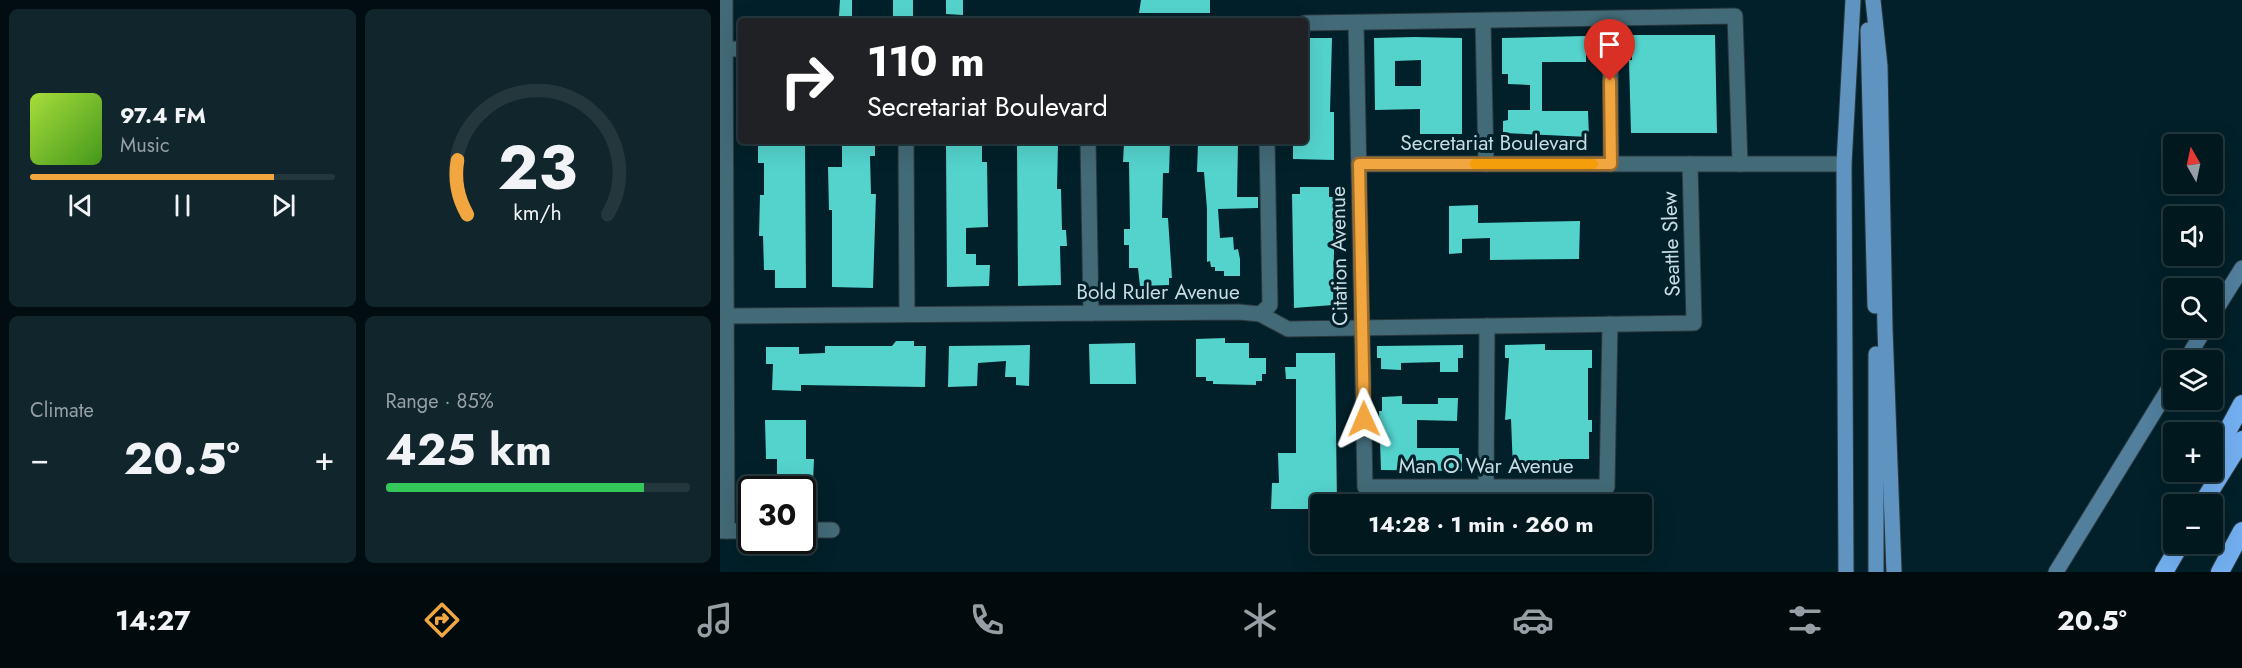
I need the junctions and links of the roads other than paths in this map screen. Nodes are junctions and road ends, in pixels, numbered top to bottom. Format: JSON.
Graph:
{"nodes":[{"id":1,"x":725,"y":0,"type":"edge"},
{"id":2,"x":1853,"y":0,"type":"edge"},
{"id":3,"x":1867,"y":0,"type":"edge"},
{"id":4,"x":1873,"y":0,"type":"edge"},
{"id":5,"x":1610,"y":19,"type":"junction"},
{"id":6,"x":1483,"y":21,"type":"junction"},
{"id":7,"x":1308,"y":23,"type":"edge"},
{"id":8,"x":1356,"y":23,"type":"junction"},
{"id":9,"x":733,"y":49,"type":"edge"},
{"id":10,"x":906,"y":144,"type":"edge"},
{"id":11,"x":1088,"y":144,"type":"edge"},
{"id":12,"x":1267,"y":144,"type":"edge"},
{"id":13,"x":1359,"y":164,"type":"junction"},
{"id":14,"x":1486,"y":164,"type":"junction"},
{"id":15,"x":1611,"y":164,"type":"junction"},
{"id":16,"x":1690,"y":164,"type":"junction"},
{"id":17,"x":1740,"y":164,"type":"junction"},
{"id":18,"x":1844,"y":164,"type":"junction"},
{"id":19,"x":2242,"y":268,"type":"edge"},
{"id":20,"x":2223,"y":298,"type":"edge"},
{"id":21,"x":1091,"y":313,"type":"junction"},
{"id":22,"x":907,"y":314,"type":"junction"},
{"id":23,"x":1260,"y":314,"type":"junction"},
{"id":24,"x":727,"y":316,"type":"junction"},
{"id":25,"x":1694,"y":323,"type":"joint"},
{"id":26,"x":1610,"y":324,"type":"junction"},
{"id":27,"x":1487,"y":326,"type":"junction"},
{"id":28,"x":1362,"y":328,"type":"junction"},
{"id":29,"x":2163,"y":398,"type":"edge"},
{"id":30,"x":2242,"y":404,"type":"edge"},
{"id":31,"x":2223,"y":439,"type":"edge"},
{"id":32,"x":2242,"y":440,"type":"edge"},
{"id":33,"x":1365,"y":488,"type":"joint"},
{"id":34,"x":1486,"y":488,"type":"junction"},
{"id":35,"x":2209,"y":494,"type":"edge"},
{"id":36,"x":816,"y":530,"type":"edge"},
{"id":37,"x":832,"y":530,"type":"dead end"},
{"id":38,"x":724,"y":531,"type":"edge"},
{"id":39,"x":2242,"y":531,"type":"edge"},
{"id":40,"x":2175,"y":554,"type":"edge"},
{"id":41,"x":2056,"y":570,"type":"edge"},
{"id":42,"x":1846,"y":572,"type":"edge"},
{"id":43,"x":1876,"y":572,"type":"edge"},
{"id":44,"x":1894,"y":572,"type":"edge"},
{"id":45,"x":2164,"y":572,"type":"edge"},
{"id":46,"x":2220,"y":572,"type":"edge"}],
"edges":[{"from":1,"to":9,"type":"street"},
{"from":2,"to":18,"type":"main road"},
{"from":3,"to":43,"type":"main road"},
{"from":4,"to":44,"type":"main road"},
{"from":5,"to":6,"type":"street"},
{"from":5,"to":15,"type":"street"},
{"from":5,"to":17,"type":"street"},
{"from":6,"to":8,"type":"street"},
{"from":6,"to":14,"type":"street"},
{"from":7,"to":8,"type":"street"},
{"from":8,"to":13,"type":"street","name":"Citation Avenue"},
{"from":9,"to":24,"type":"street"},
{"from":10,"to":22,"type":"street"},
{"from":11,"to":21,"type":"street"},
{"from":12,"to":23,"type":"street"},
{"from":13,"to":14,"type":"street","name":"Secretariat Boulevard"},
{"from":13,"to":28,"type":"street","name":"Citation Avenue"},
{"from":14,"to":15,"type":"street","name":"Secretariat Boulevard"},
{"from":15,"to":16,"type":"street","name":"Secretariat Boulevard"},
{"from":16,"to":17,"type":"street","name":"Secretariat Boulevard"},
{"from":16,"to":25,"type":"street","name":"Seattle Slew"},
{"from":17,"to":18,"type":"street","name":"Secretariat Boulevard"},
{"from":18,"to":42,"type":"main road"},
{"from":19,"to":20,"type":"main road"},
{"from":21,"to":22,"type":"street","name":"Bold Ruler Avenue"},
{"from":21,"to":23,"type":"street","name":"Bold Ruler Avenue"},
{"from":22,"to":24,"type":"street","name":"Bold Ruler Avenue"},
{"from":23,"to":28,"type":"street","name":"Bold Ruler Avenue"},
{"from":24,"to":38,"type":"street"},
{"from":25,"to":26,"type":"street","name":"Bold Ruler Avenue"},
{"from":26,"to":27,"type":"street","name":"Bold Ruler Avenue"},
{"from":26,"to":34,"type":"street","name":"Man O War Avenue"},
{"from":27,"to":28,"type":"street","name":"Bold Ruler Avenue"},
{"from":27,"to":34,"type":"street"},
{"from":28,"to":33,"type":"street","name":"Citation Avenue"},
{"from":29,"to":41,"type":"main road"},
{"from":30,"to":31,"type":"highway"},
{"from":32,"to":35,"type":"highway"},
{"from":33,"to":34,"type":"street","name":"Man O War Avenue"},
{"from":36,"to":37,"type":"street"},
{"from":39,"to":46,"type":"highway"},
{"from":40,"to":45,"type":"highway"}]}
